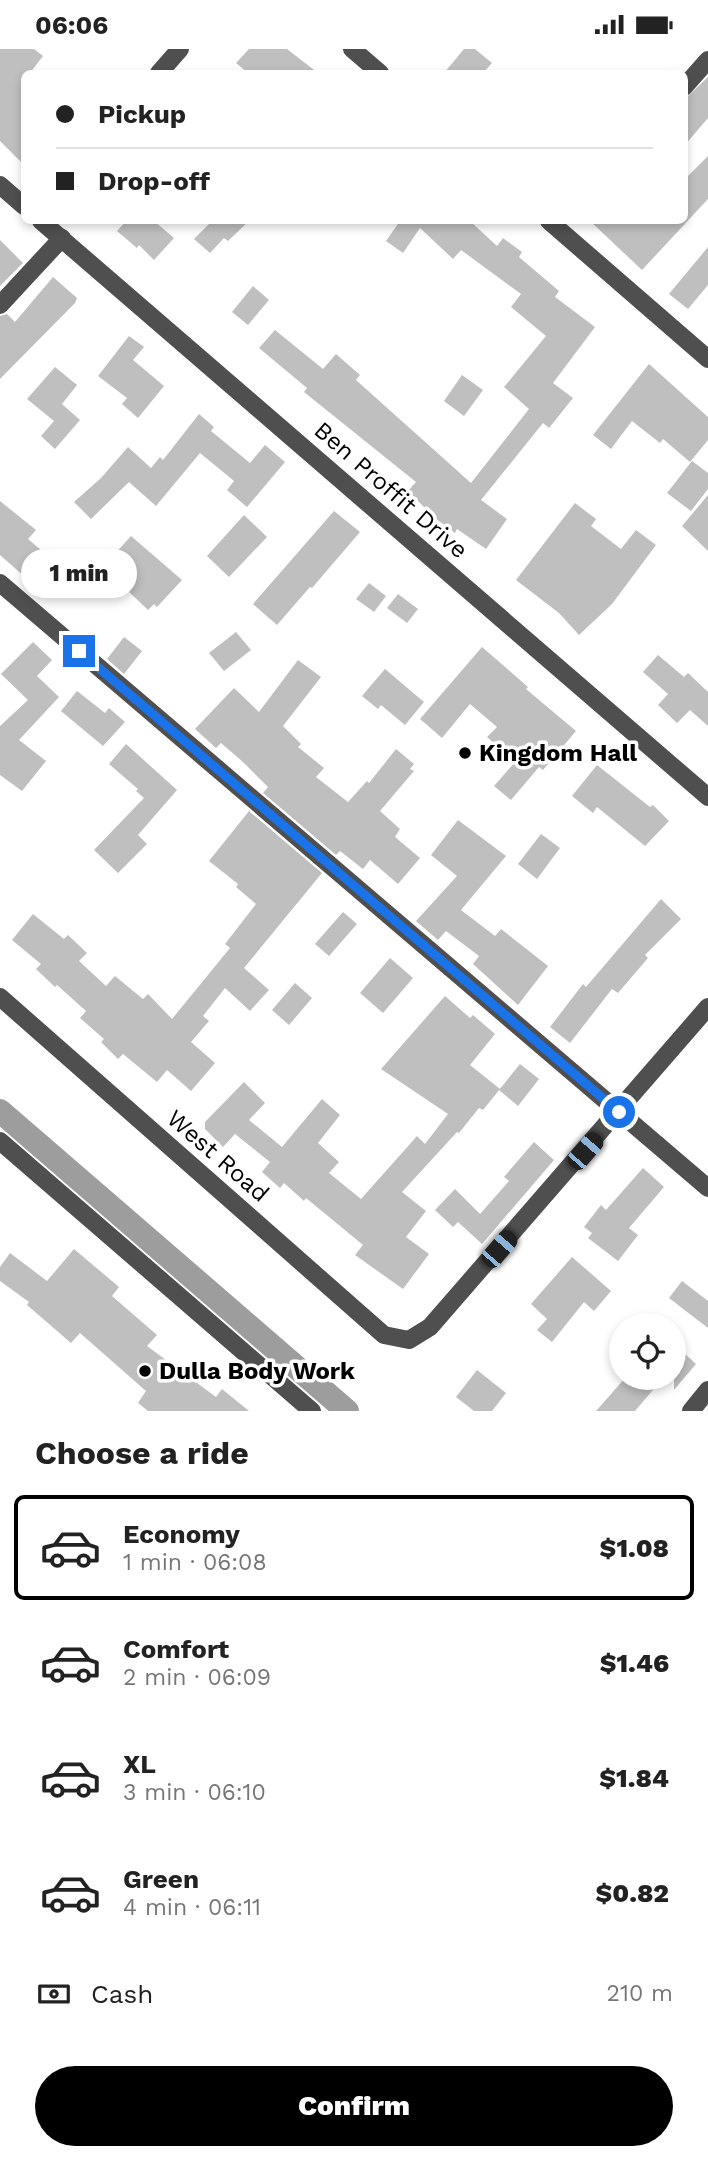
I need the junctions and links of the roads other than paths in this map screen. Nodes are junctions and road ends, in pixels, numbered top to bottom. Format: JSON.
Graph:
{"nodes":[{"id":1,"x":180,"y":49,"type":"edge"},
{"id":2,"x":352,"y":49,"type":"edge"},
{"id":3,"x":708,"y":60,"type":"edge"},
{"id":4,"x":162,"y":70,"type":"edge"},
{"id":5,"x":376,"y":70,"type":"edge"},
{"id":6,"x":688,"y":82,"type":"edge"},
{"id":7,"x":0,"y":185,"type":"edge"},
{"id":8,"x":21,"y":203,"type":"edge"},
{"id":9,"x":45,"y":224,"type":"edge"},
{"id":10,"x":559,"y":224,"type":"edge"},
{"id":11,"x":62,"y":238,"type":"junction"},
{"id":12,"x":0,"y":305,"type":"edge"},
{"id":13,"x":708,"y":359,"type":"edge"},
{"id":14,"x":0,"y":583,"type":"edge"},
{"id":15,"x":708,"y":797,"type":"edge"},
{"id":16,"x":0,"y":997,"type":"edge"},
{"id":17,"x":708,"y":1007,"type":"edge"},
{"id":18,"x":619,"y":1112,"type":"junction"},
{"id":19,"x":0,"y":1142,"type":"edge"},
{"id":20,"x":708,"y":1188,"type":"edge"},
{"id":21,"x":708,"y":1390,"type":"edge"},
{"id":22,"x":312,"y":1411,"type":"edge"},
{"id":23,"x":691,"y":1411,"type":"edge"}],
"edges":[{"from":1,"to":4,"type":"street"},
{"from":2,"to":5,"type":"street"},
{"from":3,"to":6,"type":"street"},
{"from":7,"to":8,"type":"street"},
{"from":9,"to":11,"type":"street","name":"Ben Proffit Drive"},
{"from":10,"to":13,"type":"street"},
{"from":11,"to":12,"type":"street"},
{"from":11,"to":15,"type":"street","name":"Ben Proffit Drive"},
{"from":14,"to":18,"type":"street"},
{"from":16,"to":18,"type":"street","name":"West Road"},
{"from":17,"to":18,"type":"street"},
{"from":18,"to":20,"type":"street"},
{"from":19,"to":22,"type":"street"},
{"from":21,"to":23,"type":"street"}]}
